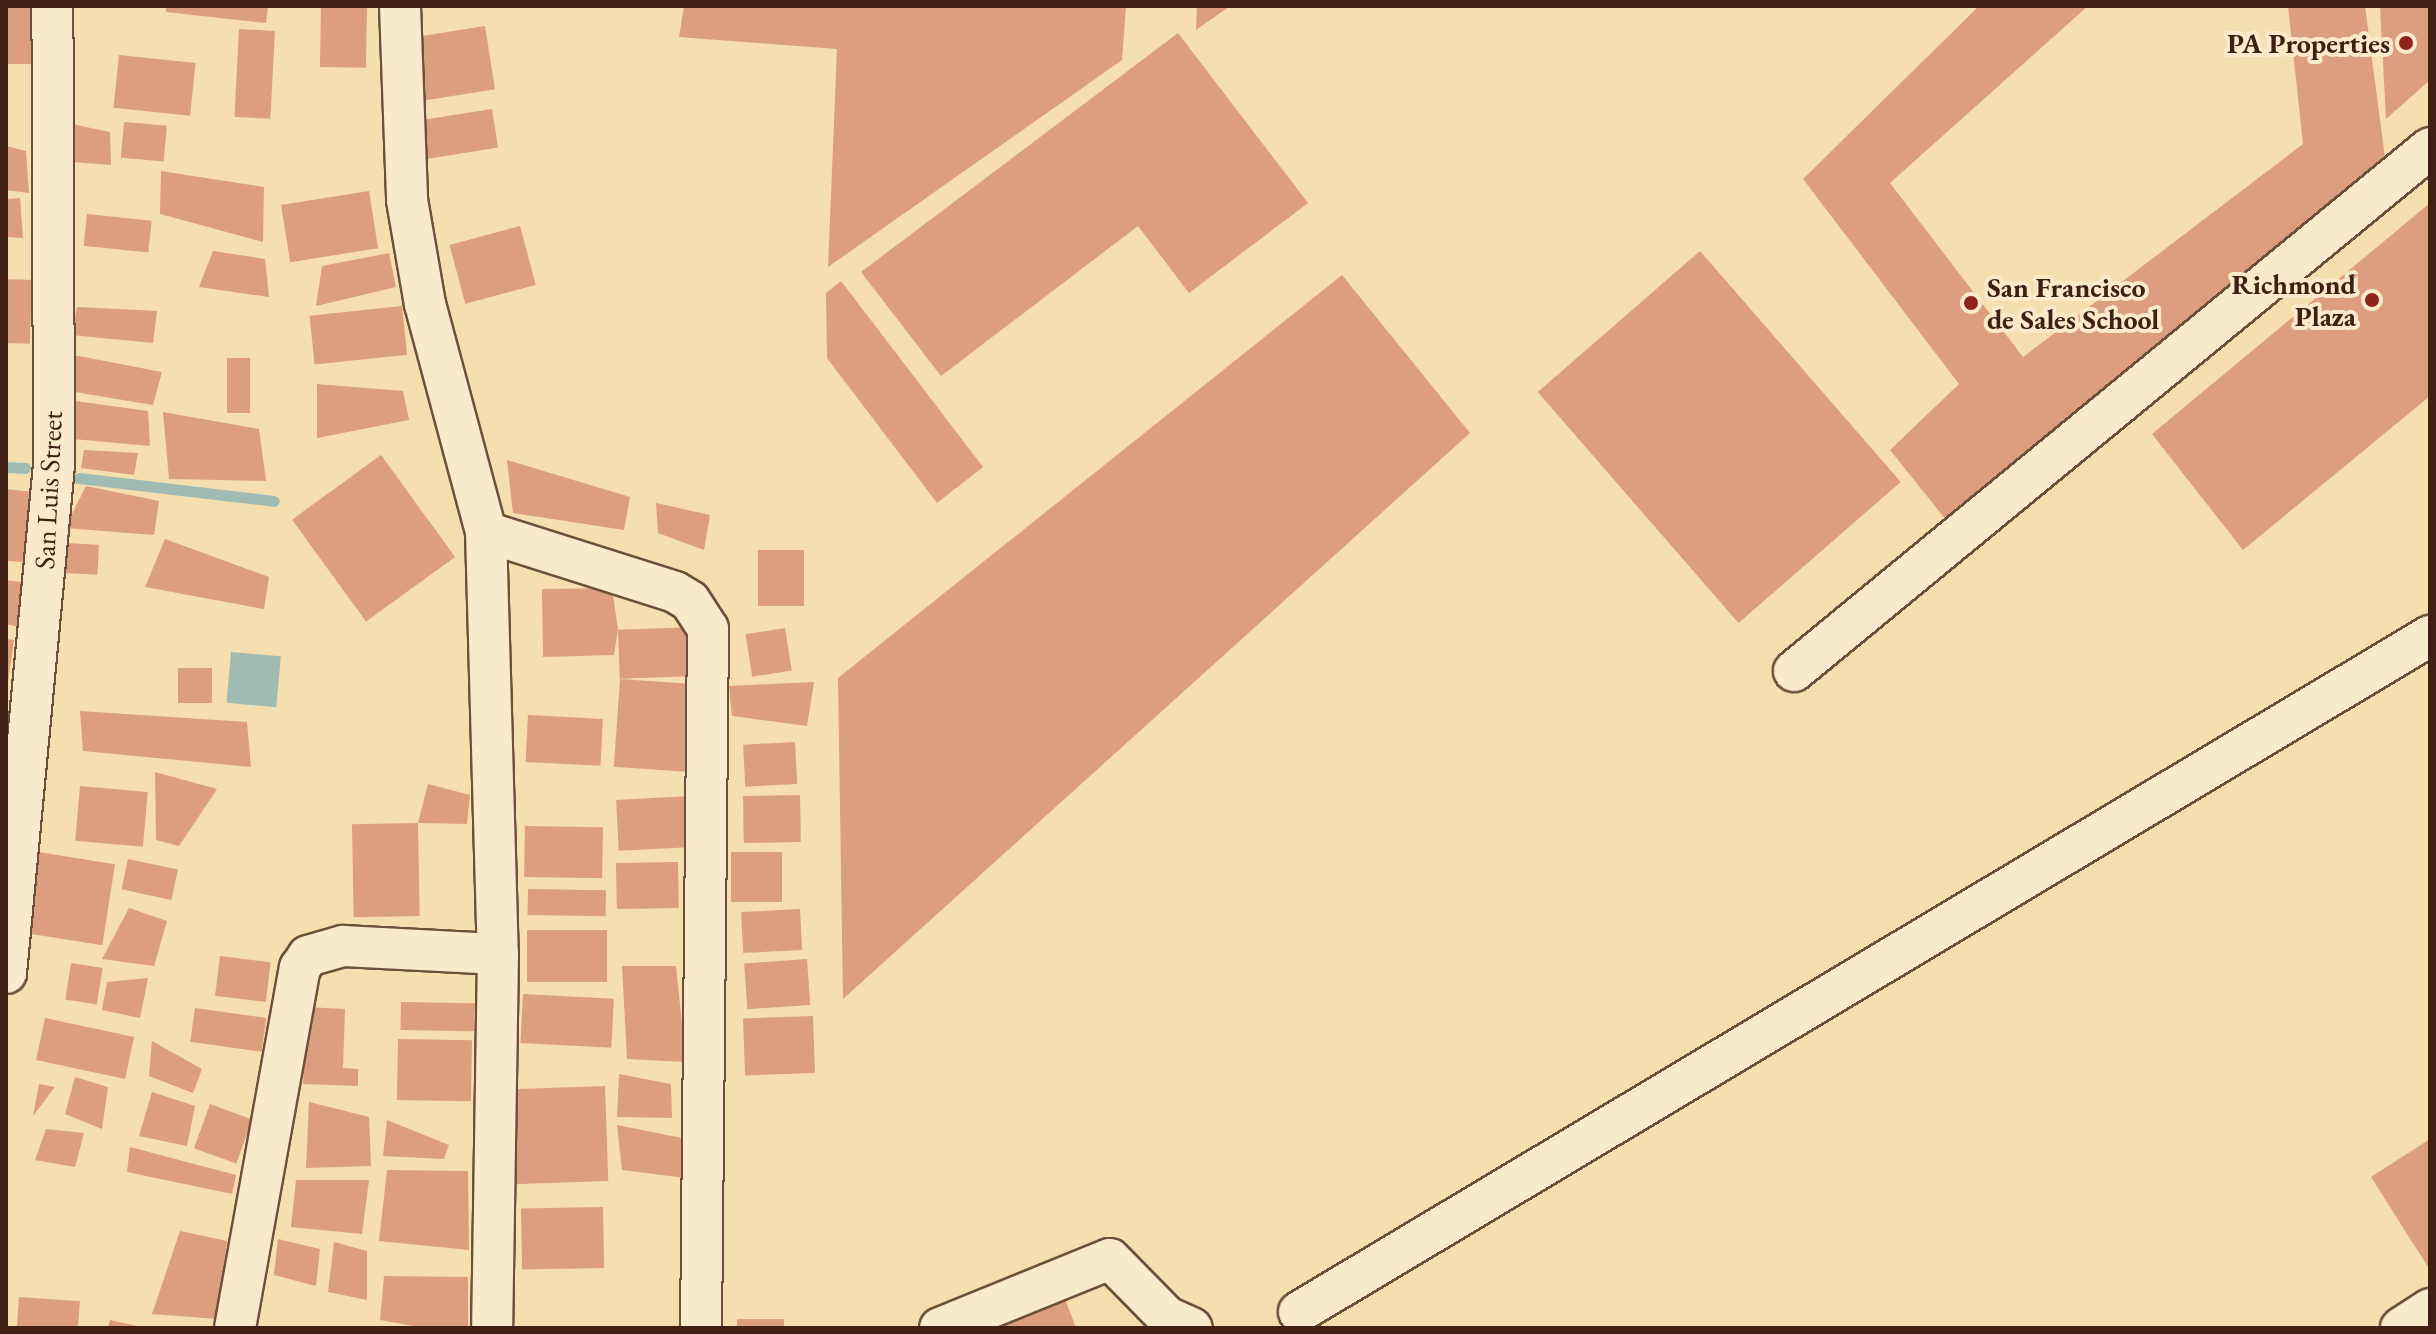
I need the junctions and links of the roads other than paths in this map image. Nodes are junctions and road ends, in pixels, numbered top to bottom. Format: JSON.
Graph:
{"nodes":[{"id":1,"x":52,"y":6,"type":"edge"},
{"id":2,"x":400,"y":6,"type":"edge"},
{"id":3,"x":2430,"y":148,"type":"edge"},
{"id":4,"x":486,"y":532,"type":"junction"},
{"id":5,"x":2430,"y":636,"type":"edge"},
{"id":6,"x":1794,"y":671,"type":"dead end"},
{"id":7,"x":498,"y":954,"type":"junction"},
{"id":8,"x":6,"y":973,"type":"edge"},
{"id":9,"x":2430,"y":1309,"type":"edge"},
{"id":10,"x":1299,"y":1312,"type":"dead end"},
{"id":11,"x":1173,"y":1324,"type":"edge"},
{"id":12,"x":235,"y":1328,"type":"edge"},
{"id":13,"x":492,"y":1328,"type":"edge"},
{"id":14,"x":701,"y":1328,"type":"edge"},
{"id":15,"x":940,"y":1328,"type":"edge"},
{"id":16,"x":2401,"y":1328,"type":"edge"}],
"edges":[{"from":1,"to":8,"type":"street","name":"San Luis Street"},
{"from":2,"to":4,"type":"street"},
{"from":3,"to":6,"type":"street"},
{"from":4,"to":7,"type":"street"},
{"from":4,"to":14,"type":"street"},
{"from":5,"to":10,"type":"street"},
{"from":7,"to":12,"type":"street"},
{"from":7,"to":13,"type":"street"},
{"from":9,"to":16,"type":"street"},
{"from":11,"to":15,"type":"street"}]}
